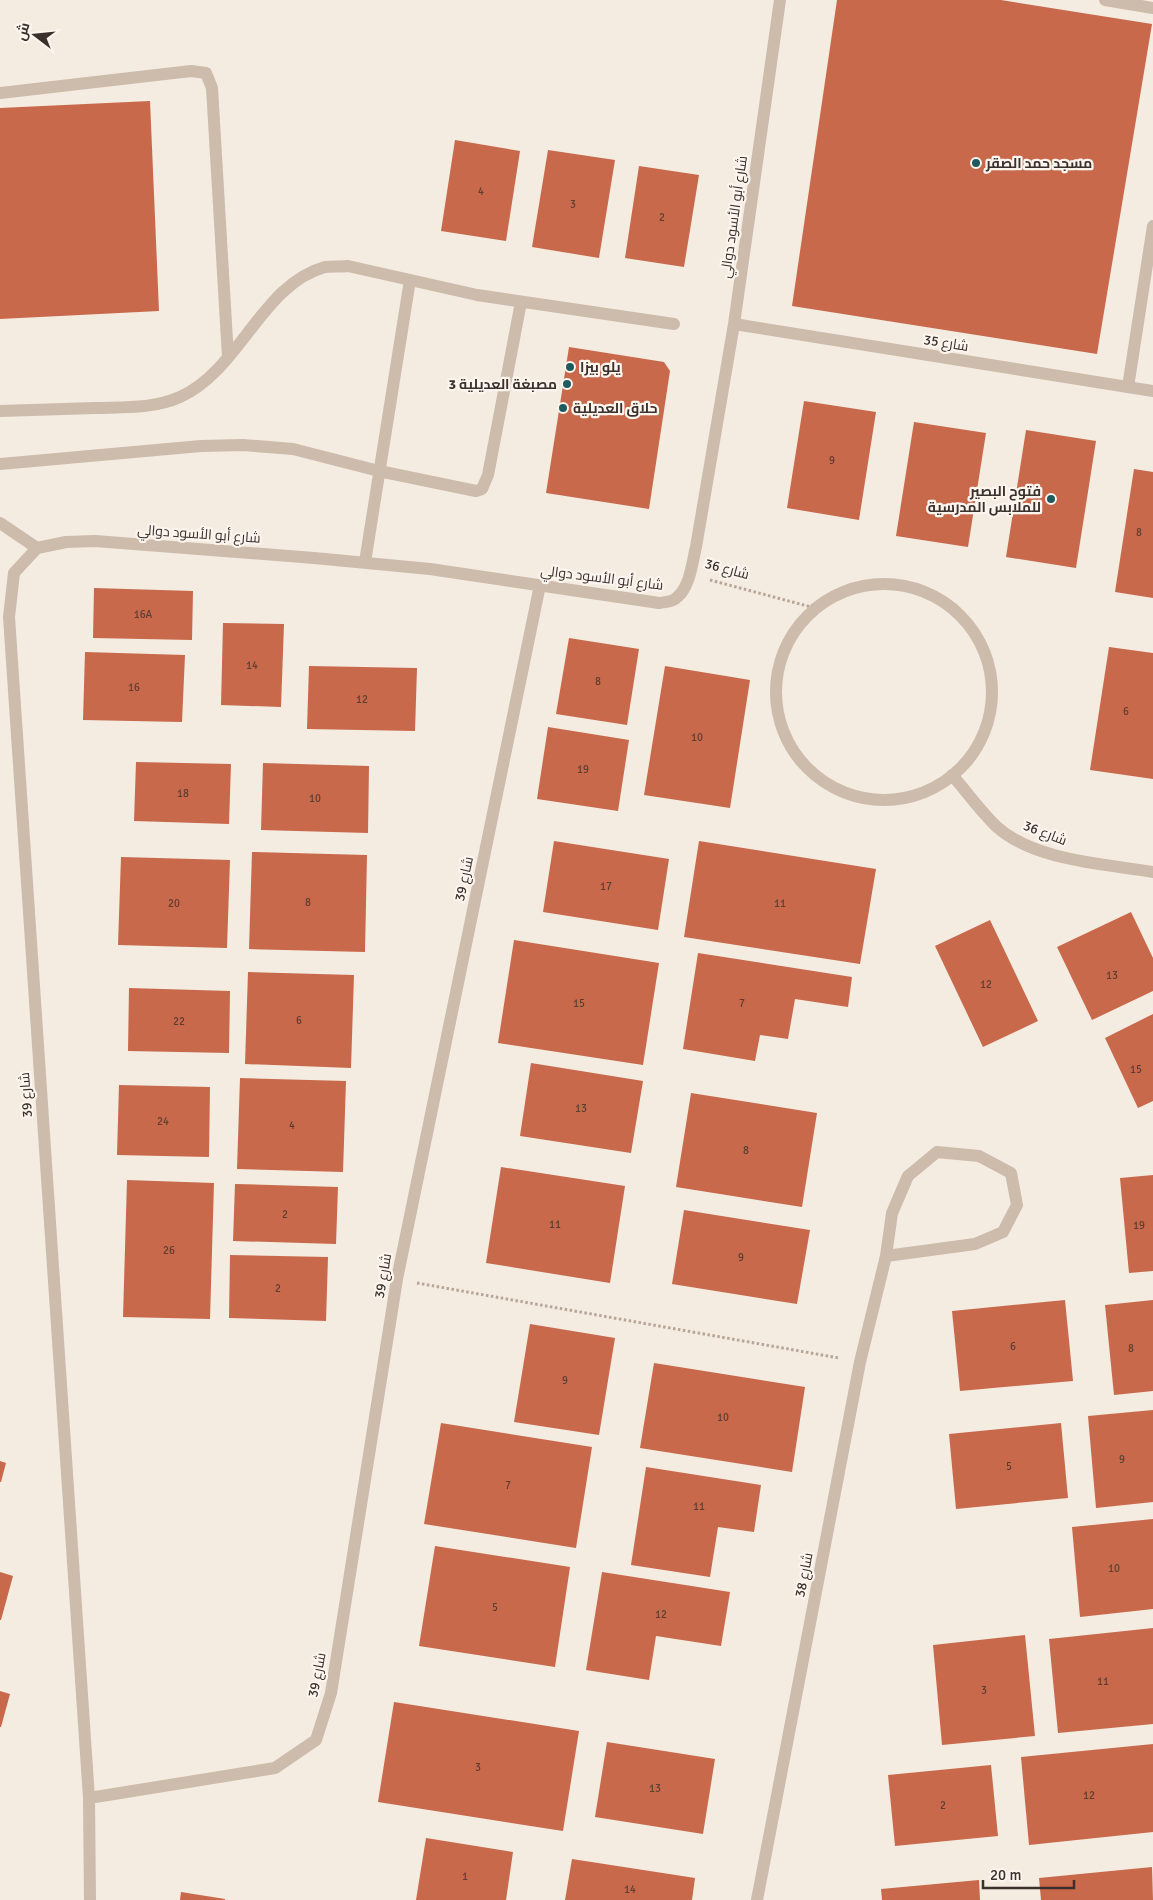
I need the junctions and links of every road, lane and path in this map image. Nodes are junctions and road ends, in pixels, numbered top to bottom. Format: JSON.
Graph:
{"nodes":[{"id":1,"x":780,"y":0,"type":"edge"},
{"id":2,"x":1105,"y":0,"type":"edge"},
{"id":3,"x":1153,"y":8,"type":"edge"},
{"id":4,"x":0,"y":93,"type":"edge"},
{"id":5,"x":1153,"y":226,"type":"edge"},
{"id":6,"x":410,"y":280,"type":"junction"},
{"id":7,"x":521,"y":302,"type":"junction"},
{"id":8,"x":674,"y":324,"type":"dead end"},
{"id":9,"x":734,"y":324,"type":"junction"},
{"id":10,"x":228,"y":357,"type":"junction"},
{"id":11,"x":1128,"y":387,"type":"junction"},
{"id":12,"x":1153,"y":391,"type":"edge"},
{"id":13,"x":0,"y":411,"type":"edge"},
{"id":14,"x":0,"y":464,"type":"edge"},
{"id":15,"x":379,"y":471,"type":"junction"},
{"id":16,"x":0,"y":523,"type":"edge"},
{"id":17,"x":38,"y":548,"type":"junction"},
{"id":18,"x":365,"y":562,"type":"junction"},
{"id":19,"x":690,"y":574,"type":"junction"},
{"id":20,"x":540,"y":585,"type":"junction"},
{"id":21,"x":816,"y":608,"type":"junction"},
{"id":22,"x":952,"y":776,"type":"junction"},
{"id":23,"x":1153,"y":872,"type":"edge"},
{"id":24,"x":886,"y":1256,"type":"junction"},
{"id":25,"x":397,"y":1279,"type":"junction"},
{"id":26,"x":860,"y":1362,"type":"junction"},
{"id":27,"x":89,"y":1798,"type":"junction"},
{"id":28,"x":90,"y":1900,"type":"edge"},
{"id":29,"x":757,"y":1900,"type":"edge"}],
"edges":[{"from":1,"to":9,"type":"street","name":"شارع أبو الأسود دوالي"},
{"from":2,"to":3,"type":"street"},
{"from":4,"to":10,"type":"street"},
{"from":5,"to":11,"type":"street"},
{"from":6,"to":7,"type":"street"},
{"from":6,"to":10,"type":"street"},
{"from":6,"to":15,"type":"street"},
{"from":7,"to":8,"type":"street"},
{"from":7,"to":15,"type":"street"},
{"from":9,"to":11,"type":"street","name":"شارع 35"},
{"from":9,"to":19,"type":"street","name":"شارع أبو الأسود دوالي"},
{"from":10,"to":13,"type":"street"},
{"from":11,"to":12,"type":"street","name":"شارع 35"},
{"from":14,"to":15,"type":"street"},
{"from":15,"to":18,"type":"street"},
{"from":16,"to":17,"type":"street"},
{"from":17,"to":18,"type":"street","name":"شارع أبو الأسود دوالي"},
{"from":17,"to":27,"type":"street","name":"شارع 39"},
{"from":18,"to":20,"type":"street","name":"شارع أبو الأسود دوالي"},
{"from":19,"to":20,"type":"street","name":"شارع أبو الأسود دوالي"},
{"from":19,"to":21,"type":"path","name":"شارع 36"},
{"from":20,"to":25,"type":"street","name":"شارع 39"},
{"from":21,"to":22,"type":"street"},
{"from":21,"to":22,"type":"street"},
{"from":22,"to":23,"type":"street","name":"شارع 36"},
{"from":24,"to":24,"type":"street","name":"شارع 38"},
{"from":24,"to":26,"type":"street","name":"شارع 38"},
{"from":25,"to":26,"type":"path"},
{"from":25,"to":27,"type":"street","name":"شارع 39"},
{"from":26,"to":29,"type":"street","name":"شارع 38"},
{"from":27,"to":28,"type":"street","name":"شارع 39"}]}
